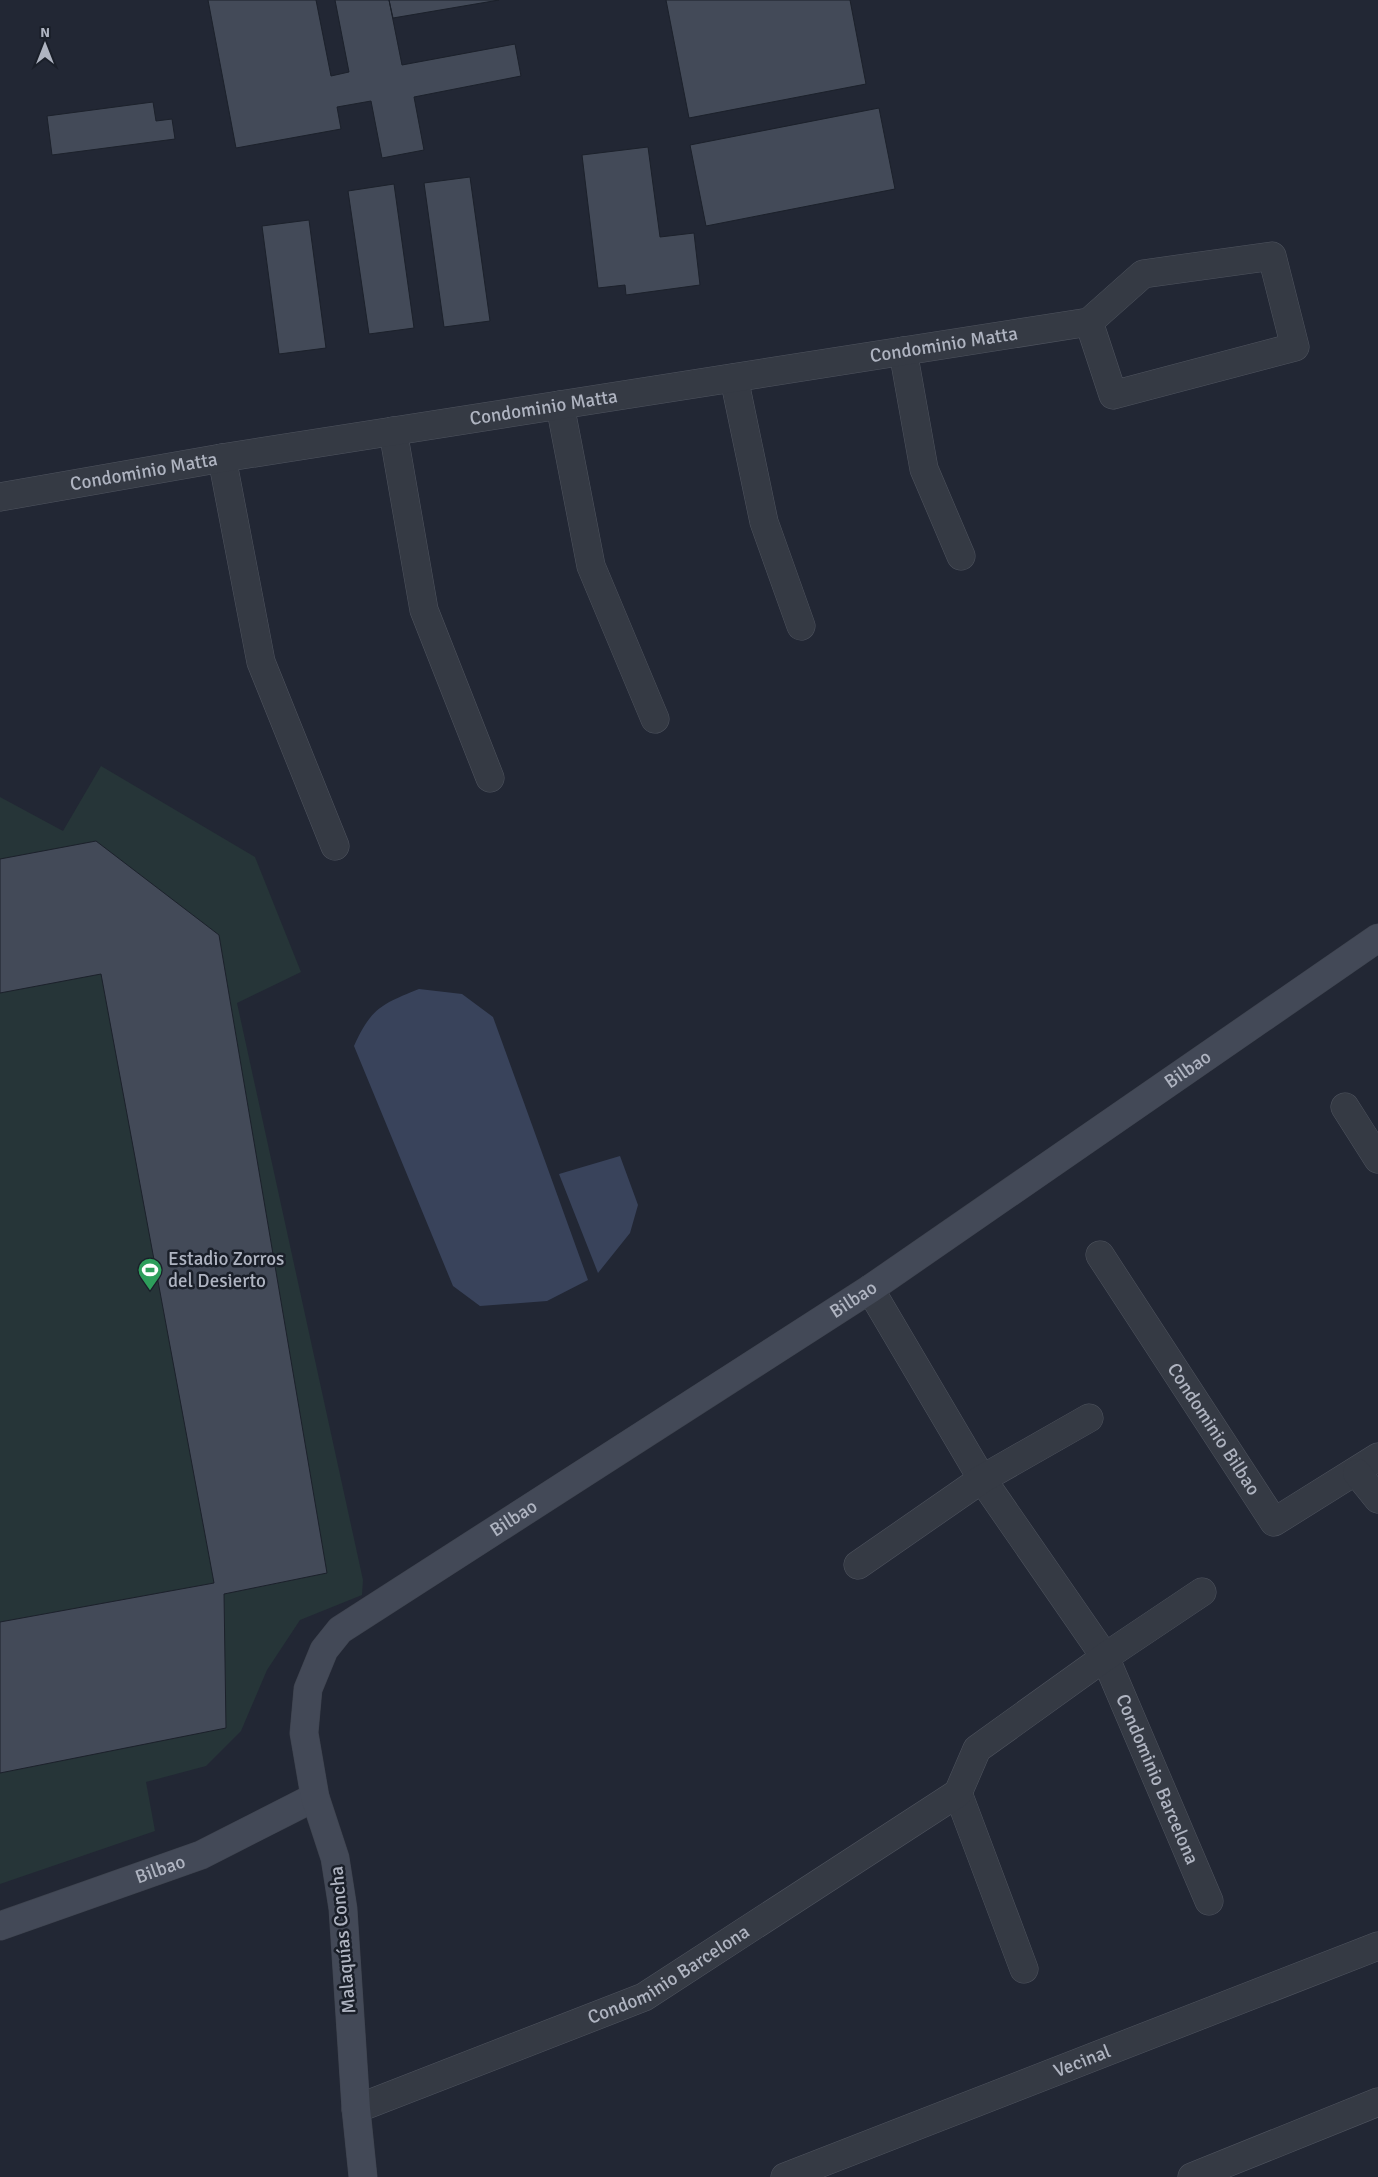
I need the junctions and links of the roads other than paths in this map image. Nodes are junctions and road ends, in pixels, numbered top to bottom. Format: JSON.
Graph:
{"nodes":[{"id":1,"x":1090,"y":322,"type":"junction"},
{"id":2,"x":903,"y":351,"type":"junction"},
{"id":3,"x":734,"y":378,"type":"junction"},
{"id":4,"x":560,"y":405,"type":"junction"},
{"id":5,"x":393,"y":431,"type":"junction"},
{"id":6,"x":222,"y":458,"type":"junction"},
{"id":7,"x":0,"y":497,"type":"edge"},
{"id":8,"x":961,"y":556,"type":"dead end"},
{"id":9,"x":801,"y":626,"type":"dead end"},
{"id":10,"x":655,"y":719,"type":"dead end"},
{"id":11,"x":490,"y":778,"type":"dead end"},
{"id":12,"x":335,"y":846,"type":"dead end"},
{"id":13,"x":1378,"y":938,"type":"edge"},
{"id":14,"x":1345,"y":1107,"type":"dead end"},
{"id":15,"x":1378,"y":1159,"type":"edge"},
{"id":16,"x":1100,"y":1255,"type":"dead end"},
{"id":17,"x":870,"y":1289,"type":"junction"},
{"id":18,"x":1090,"y":1418,"type":"dead end"},
{"id":19,"x":1367,"y":1465,"type":"edge"},
{"id":20,"x":982,"y":1479,"type":"junction"},
{"id":21,"x":1378,"y":1499,"type":"edge"},
{"id":22,"x":858,"y":1565,"type":"dead end"},
{"id":23,"x":1202,"y":1592,"type":"dead end"},
{"id":24,"x":324,"y":1650,"type":"joint"},
{"id":25,"x":1105,"y":1656,"type":"junction"},
{"id":26,"x":958,"y":1794,"type":"junction"},
{"id":27,"x":315,"y":1797,"type":"junction"},
{"id":28,"x":1209,"y":1902,"type":"dead end"},
{"id":29,"x":0,"y":1926,"type":"edge"},
{"id":30,"x":1378,"y":1946,"type":"edge"},
{"id":31,"x":1024,"y":1969,"type":"dead end"},
{"id":32,"x":1378,"y":2102,"type":"edge"},
{"id":33,"x":356,"y":2109,"type":"junction"},
{"id":34,"x":363,"y":2177,"type":"edge"},
{"id":35,"x":785,"y":2177,"type":"edge"},
{"id":36,"x":1192,"y":2177,"type":"edge"}],
"edges":[{"from":1,"to":1,"type":"street"},
{"from":1,"to":2,"type":"street","name":"Condominio Matta"},
{"from":2,"to":3,"type":"street","name":"Condominio Matta"},
{"from":2,"to":8,"type":"street"},
{"from":3,"to":4,"type":"street","name":"Condominio Matta"},
{"from":3,"to":9,"type":"street"},
{"from":4,"to":5,"type":"street","name":"Condominio Matta"},
{"from":4,"to":10,"type":"street"},
{"from":5,"to":6,"type":"street","name":"Condominio Matta"},
{"from":5,"to":11,"type":"street"},
{"from":6,"to":7,"type":"street","name":"Condominio Matta"},
{"from":6,"to":12,"type":"street"},
{"from":13,"to":17,"type":"street","name":"Bilbao"},
{"from":14,"to":15,"type":"street"},
{"from":16,"to":19,"type":"street","name":"Condominio Bilbao"},
{"from":17,"to":20,"type":"street","name":"Condominio Barcelona"},
{"from":17,"to":24,"type":"street","name":"Bilbao"},
{"from":18,"to":20,"type":"street"},
{"from":19,"to":21,"type":"street","name":"Condominio Bilbao"},
{"from":20,"to":22,"type":"street"},
{"from":20,"to":25,"type":"street","name":"Condominio Barcelona"},
{"from":23,"to":25,"type":"street"},
{"from":24,"to":27,"type":"street","name":"Malaquías Concha"},
{"from":25,"to":26,"type":"street"},
{"from":25,"to":28,"type":"street","name":"Condominio Barcelona"},
{"from":26,"to":31,"type":"street"},
{"from":26,"to":33,"type":"street","name":"Condominio Barcelona"},
{"from":27,"to":29,"type":"street","name":"Bilbao"},
{"from":27,"to":33,"type":"street","name":"Malaquías Concha"},
{"from":30,"to":35,"type":"street","name":"Vecinal"},
{"from":32,"to":36,"type":"street"},
{"from":33,"to":34,"type":"street","name":"Malaquías Concha"}]}
